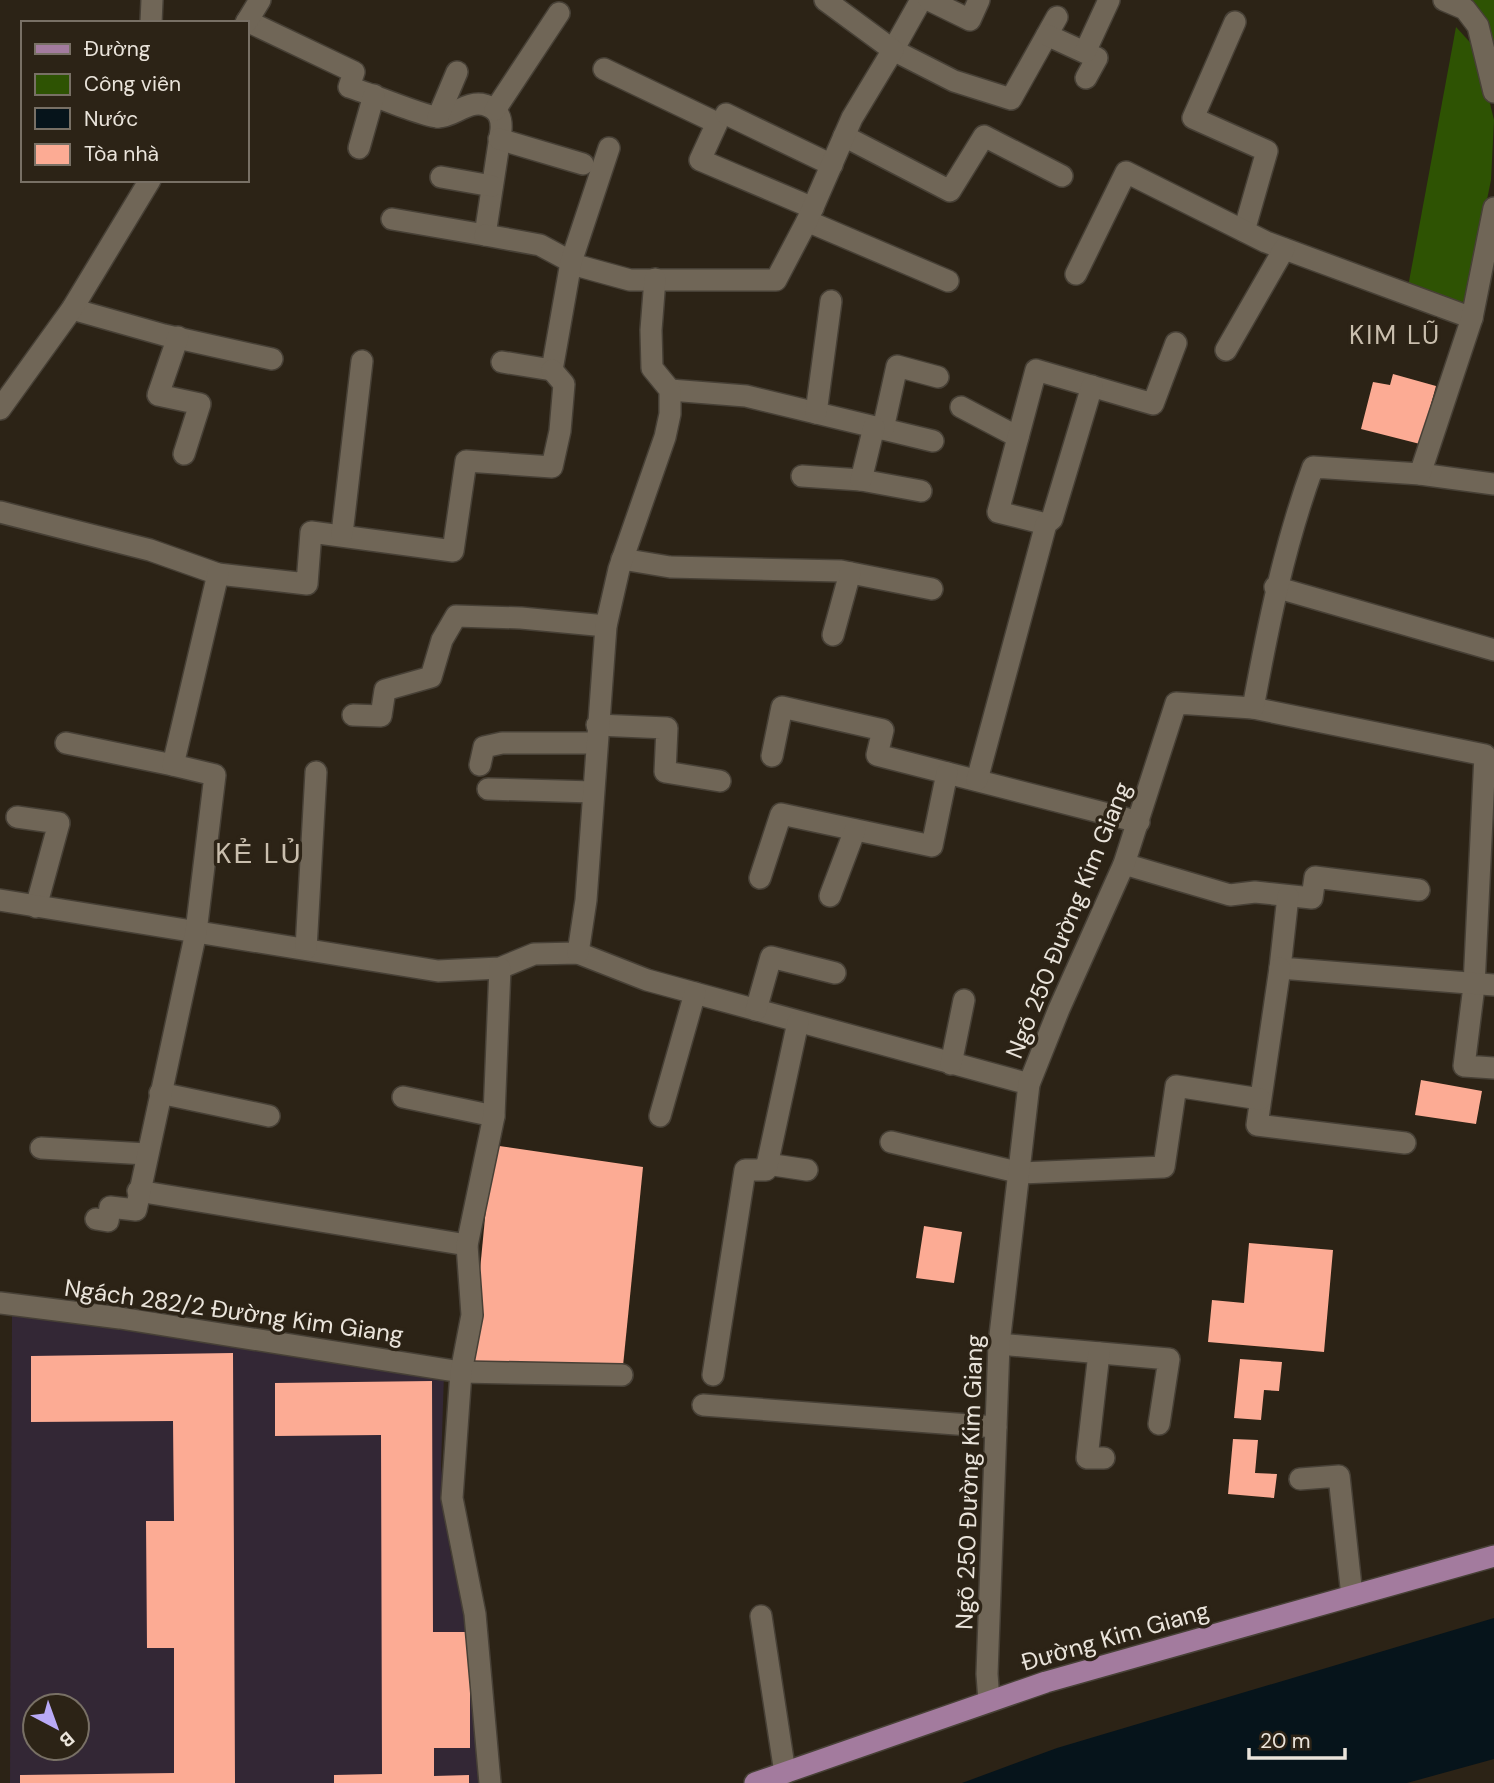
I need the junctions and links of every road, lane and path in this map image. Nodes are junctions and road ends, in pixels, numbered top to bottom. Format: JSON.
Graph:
{"nodes":[{"id":1,"x":152,"y":0,"type":"edge"},
{"id":2,"x":260,"y":0,"type":"edge"},
{"id":3,"x":825,"y":0,"type":"edge"},
{"id":4,"x":921,"y":0,"type":"edge"},
{"id":5,"x":929,"y":0,"type":"edge"},
{"id":6,"x":979,"y":0,"type":"edge"},
{"id":7,"x":1108,"y":0,"type":"edge"},
{"id":8,"x":1444,"y":0,"type":"edge"},
{"id":9,"x":1467,"y":4,"type":"edge"},
{"id":10,"x":559,"y":13,"type":"dead end"},
{"id":11,"x":152,"y":21,"type":"edge"},
{"id":12,"x":248,"y":21,"type":"edge"},
{"id":13,"x":248,"y":22,"type":"edge"},
{"id":14,"x":1235,"y":22,"type":"dead end"},
{"id":15,"x":893,"y":50,"type":"junction"},
{"id":16,"x":1084,"y":52,"type":"junction"},
{"id":17,"x":1489,"y":54,"type":"edge"},
{"id":18,"x":604,"y":69,"type":"dead end"},
{"id":19,"x":457,"y":72,"type":"dead end"},
{"id":20,"x":1086,"y":78,"type":"dead end"},
{"id":21,"x":1494,"y":92,"type":"edge"},
{"id":22,"x":374,"y":95,"type":"junction"},
{"id":23,"x":495,"y":110,"type":"junction"},
{"id":24,"x":726,"y":114,"type":"dead end"},
{"id":25,"x":438,"y":117,"type":"junction"},
{"id":26,"x":844,"y":136,"type":"junction"},
{"id":27,"x":499,"y":139,"type":"junction"},
{"id":28,"x":359,"y":148,"type":"dead end"},
{"id":29,"x":609,"y":148,"type":"dead end"},
{"id":30,"x":583,"y":164,"type":"dead end"},
{"id":31,"x":832,"y":165,"type":"junction"},
{"id":32,"x":1062,"y":176,"type":"dead end"},
{"id":33,"x":441,"y":177,"type":"dead end"},
{"id":34,"x":149,"y":182,"type":"edge"},
{"id":35,"x":492,"y":186,"type":"junction"},
{"id":36,"x":1494,"y":208,"type":"edge"},
{"id":37,"x":810,"y":215,"type":"junction"},
{"id":38,"x":391,"y":219,"type":"dead end"},
{"id":39,"x":1244,"y":231,"type":"junction"},
{"id":40,"x":485,"y":235,"type":"junction"},
{"id":41,"x":1284,"y":248,"type":"junction"},
{"id":42,"x":571,"y":262,"type":"junction"},
{"id":43,"x":1076,"y":274,"type":"dead end"},
{"id":44,"x":655,"y":279,"type":"junction"},
{"id":45,"x":948,"y":281,"type":"dead end"},
{"id":46,"x":831,"y":301,"type":"dead end"},
{"id":47,"x":72,"y":309,"type":"junction"},
{"id":48,"x":1472,"y":318,"type":"junction"},
{"id":49,"x":178,"y":337,"type":"junction"},
{"id":50,"x":1176,"y":342,"type":"dead end"},
{"id":51,"x":1226,"y":350,"type":"dead end"},
{"id":52,"x":272,"y":359,"type":"dead end"},
{"id":53,"x":362,"y":361,"type":"dead end"},
{"id":54,"x":502,"y":362,"type":"dead end"},
{"id":55,"x":552,"y":370,"type":"junction"},
{"id":56,"x":938,"y":377,"type":"dead end"},
{"id":57,"x":1092,"y":386,"type":"junction"},
{"id":58,"x":670,"y":390,"type":"junction"},
{"id":59,"x":961,"y":407,"type":"dead end"},
{"id":60,"x":0,"y":408,"type":"edge"},
{"id":61,"x":816,"y":413,"type":"junction"},
{"id":62,"x":879,"y":428,"type":"junction"},
{"id":63,"x":1018,"y":437,"type":"junction"},
{"id":64,"x":933,"y":441,"type":"dead end"},
{"id":65,"x":184,"y":454,"type":"dead end"},
{"id":66,"x":1420,"y":474,"type":"junction"},
{"id":67,"x":802,"y":476,"type":"dead end"},
{"id":68,"x":861,"y":480,"type":"junction"},
{"id":69,"x":1494,"y":484,"type":"edge"},
{"id":70,"x":920,"y":491,"type":"dead end"},
{"id":71,"x":0,"y":512,"type":"edge"},
{"id":72,"x":1046,"y":524,"type":"junction"},
{"id":73,"x":342,"y":534,"type":"junction"},
{"id":74,"x":622,"y":559,"type":"junction"},
{"id":75,"x":850,"y":573,"type":"junction"},
{"id":76,"x":218,"y":574,"type":"junction"},
{"id":77,"x":1275,"y":587,"type":"junction"},
{"id":78,"x":932,"y":589,"type":"dead end"},
{"id":79,"x":606,"y":626,"type":"junction"},
{"id":80,"x":833,"y":635,"type":"dead end"},
{"id":81,"x":1494,"y":650,"type":"edge"},
{"id":82,"x":1252,"y":708,"type":"junction"},
{"id":83,"x":353,"y":715,"type":"dead end"},
{"id":84,"x":597,"y":734,"type":"junction"},
{"id":85,"x":66,"y":743,"type":"dead end"},
{"id":86,"x":772,"y":756,"type":"dead end"},
{"id":87,"x":173,"y":765,"type":"junction"},
{"id":88,"x":480,"y":765,"type":"dead end"},
{"id":89,"x":316,"y":772,"type":"dead end"},
{"id":90,"x":947,"y":773,"type":"junction"},
{"id":91,"x":977,"y":780,"type":"junction"},
{"id":92,"x":720,"y":781,"type":"dead end"},
{"id":93,"x":488,"y":789,"type":"dead end"},
{"id":94,"x":593,"y":792,"type":"junction"},
{"id":95,"x":17,"y":817,"type":"dead end"},
{"id":96,"x":1139,"y":822,"type":"junction"},
{"id":97,"x":855,"y":830,"type":"junction"},
{"id":98,"x":1124,"y":864,"type":"junction"},
{"id":99,"x":760,"y":878,"type":"dead end"},
{"id":100,"x":1419,"y":890,"type":"dead end"},
{"id":101,"x":830,"y":896,"type":"dead end"},
{"id":102,"x":1288,"y":897,"type":"junction"},
{"id":103,"x":0,"y":900,"type":"edge"},
{"id":104,"x":36,"y":907,"type":"junction"},
{"id":105,"x":196,"y":932,"type":"junction"},
{"id":106,"x":306,"y":948,"type":"junction"},
{"id":107,"x":578,"y":953,"type":"junction"},
{"id":108,"x":500,"y":968,"type":"junction"},
{"id":109,"x":1280,"y":968,"type":"junction"},
{"id":110,"x":835,"y":973,"type":"dead end"},
{"id":111,"x":1484,"y":986,"type":"edge"},
{"id":112,"x":695,"y":993,"type":"junction"},
{"id":113,"x":964,"y":1000,"type":"dead end"},
{"id":114,"x":757,"y":1010,"type":"junction"},
{"id":115,"x":798,"y":1021,"type":"junction"},
{"id":116,"x":951,"y":1064,"type":"junction"},
{"id":117,"x":1494,"y":1068,"type":"edge"},
{"id":118,"x":1030,"y":1084,"type":"junction"},
{"id":119,"x":160,"y":1093,"type":"junction"},
{"id":120,"x":399,"y":1098,"type":"dead end"},
{"id":121,"x":1261,"y":1099,"type":"junction"},
{"id":122,"x":269,"y":1116,"type":"dead end"},
{"id":123,"x":494,"y":1116,"type":"junction"},
{"id":124,"x":660,"y":1116,"type":"dead end"},
{"id":125,"x":891,"y":1142,"type":"dead end"},
{"id":126,"x":1405,"y":1143,"type":"dead end"},
{"id":127,"x":41,"y":1148,"type":"dead end"},
{"id":128,"x":147,"y":1154,"type":"junction"},
{"id":129,"x":767,"y":1164,"type":"junction"},
{"id":130,"x":807,"y":1170,"type":"dead end"},
{"id":131,"x":1021,"y":1173,"type":"junction"},
{"id":132,"x":138,"y":1191,"type":"junction"},
{"id":133,"x":96,"y":1219,"type":"dead end"},
{"id":134,"x":467,"y":1245,"type":"junction"},
{"id":135,"x":0,"y":1303,"type":"edge"},
{"id":136,"x":999,"y":1343,"type":"junction"},
{"id":137,"x":1098,"y":1353,"type":"junction"},
{"id":138,"x":461,"y":1372,"type":"junction"},
{"id":139,"x":622,"y":1375,"type":"dead end"},
{"id":140,"x":713,"y":1375,"type":"dead end"},
{"id":141,"x":703,"y":1405,"type":"dead end"},
{"id":142,"x":1159,"y":1424,"type":"dead end"},
{"id":143,"x":996,"y":1427,"type":"junction"},
{"id":144,"x":1104,"y":1458,"type":"dead end"},
{"id":145,"x":1300,"y":1479,"type":"dead end"},
{"id":146,"x":1494,"y":1556,"type":"edge"},
{"id":147,"x":1352,"y":1596,"type":"junction"},
{"id":148,"x":761,"y":1616,"type":"dead end"},
{"id":149,"x":989,"y":1701,"type":"junction"},
{"id":150,"x":785,"y":1773,"type":"junction"},
{"id":151,"x":490,"y":1783,"type":"edge"},
{"id":152,"x":755,"y":1783,"type":"edge"}],
"edges":[{"from":1,"to":11,"type":"street"},
{"from":2,"to":12,"type":"street"},
{"from":3,"to":15,"type":"street"},
{"from":4,"to":15,"type":"street"},
{"from":5,"to":6,"type":"street"},
{"from":7,"to":16,"type":"street"},
{"from":8,"to":9,"type":"street"},
{"from":9,"to":17,"type":"street"},
{"from":10,"to":23,"type":"street"},
{"from":13,"to":22,"type":"street"},
{"from":14,"to":39,"type":"street"},
{"from":15,"to":16,"type":"street"},
{"from":15,"to":26,"type":"street"},
{"from":16,"to":20,"type":"street"},
{"from":17,"to":21,"type":"street"},
{"from":18,"to":37,"type":"street"},
{"from":19,"to":25,"type":"street"},
{"from":22,"to":25,"type":"street"},
{"from":22,"to":28,"type":"street"},
{"from":23,"to":25,"type":"street"},
{"from":23,"to":27,"type":"street"},
{"from":24,"to":31,"type":"street"},
{"from":26,"to":31,"type":"street"},
{"from":26,"to":32,"type":"street"},
{"from":27,"to":30,"type":"street"},
{"from":27,"to":35,"type":"street"},
{"from":29,"to":42,"type":"street"},
{"from":31,"to":37,"type":"street"},
{"from":33,"to":35,"type":"street"},
{"from":34,"to":47,"type":"street"},
{"from":35,"to":40,"type":"street"},
{"from":36,"to":48,"type":"street"},
{"from":37,"to":44,"type":"street"},
{"from":37,"to":45,"type":"street"},
{"from":38,"to":40,"type":"street"},
{"from":39,"to":41,"type":"street"},
{"from":39,"to":43,"type":"street"},
{"from":40,"to":42,"type":"street"},
{"from":41,"to":48,"type":"street"},
{"from":41,"to":51,"type":"street"},
{"from":42,"to":44,"type":"street"},
{"from":42,"to":55,"type":"street"},
{"from":44,"to":58,"type":"street"},
{"from":46,"to":61,"type":"street"},
{"from":47,"to":49,"type":"street"},
{"from":47,"to":60,"type":"street"},
{"from":48,"to":66,"type":"street"},
{"from":49,"to":52,"type":"street"},
{"from":49,"to":65,"type":"street"},
{"from":50,"to":57,"type":"street"},
{"from":53,"to":73,"type":"street"},
{"from":54,"to":55,"type":"street"},
{"from":55,"to":73,"type":"street"},
{"from":56,"to":62,"type":"street"},
{"from":57,"to":63,"type":"street"},
{"from":57,"to":72,"type":"street"},
{"from":58,"to":61,"type":"street"},
{"from":58,"to":74,"type":"street"},
{"from":59,"to":63,"type":"street"},
{"from":61,"to":62,"type":"street"},
{"from":62,"to":64,"type":"street"},
{"from":62,"to":68,"type":"street"},
{"from":63,"to":72,"type":"street"},
{"from":66,"to":69,"type":"street"},
{"from":66,"to":77,"type":"street"},
{"from":67,"to":68,"type":"street"},
{"from":68,"to":70,"type":"street"},
{"from":71,"to":76,"type":"street"},
{"from":72,"to":91,"type":"street"},
{"from":73,"to":76,"type":"street"},
{"from":74,"to":75,"type":"street"},
{"from":74,"to":79,"type":"street"},
{"from":75,"to":78,"type":"street"},
{"from":75,"to":80,"type":"street"},
{"from":76,"to":87,"type":"street"},
{"from":77,"to":81,"type":"street"},
{"from":77,"to":82,"type":"street"},
{"from":79,"to":83,"type":"street"},
{"from":79,"to":84,"type":"street"},
{"from":82,"to":96,"type":"street","name":"Ngõ 250 Đường Kim Giang"},
{"from":82,"to":111,"type":"street"},
{"from":84,"to":88,"type":"street"},
{"from":84,"to":92,"type":"street"},
{"from":84,"to":94,"type":"street"},
{"from":85,"to":87,"type":"street"},
{"from":86,"to":90,"type":"street"},
{"from":87,"to":105,"type":"street"},
{"from":89,"to":106,"type":"street"},
{"from":90,"to":91,"type":"street"},
{"from":90,"to":97,"type":"street"},
{"from":91,"to":96,"type":"street"},
{"from":93,"to":94,"type":"street"},
{"from":94,"to":107,"type":"street"},
{"from":95,"to":104,"type":"street"},
{"from":96,"to":98,"type":"street","name":"Ngõ 250 Đường Kim Giang"},
{"from":97,"to":99,"type":"street"},
{"from":97,"to":101,"type":"street"},
{"from":98,"to":102,"type":"street"},
{"from":98,"to":118,"type":"street","name":"Ngõ 250 Đường Kim Giang"},
{"from":100,"to":102,"type":"street"},
{"from":102,"to":109,"type":"street"},
{"from":103,"to":104,"type":"street"},
{"from":104,"to":105,"type":"street"},
{"from":105,"to":106,"type":"street"},
{"from":105,"to":119,"type":"street"},
{"from":106,"to":108,"type":"street"},
{"from":107,"to":108,"type":"street"},
{"from":107,"to":112,"type":"street"},
{"from":108,"to":123,"type":"street"},
{"from":109,"to":111,"type":"street"},
{"from":109,"to":121,"type":"street"},
{"from":110,"to":114,"type":"street"},
{"from":111,"to":117,"type":"street"},
{"from":112,"to":114,"type":"street"},
{"from":112,"to":124,"type":"street"},
{"from":113,"to":116,"type":"street"},
{"from":114,"to":115,"type":"street"},
{"from":115,"to":116,"type":"street"},
{"from":115,"to":129,"type":"street"},
{"from":116,"to":118,"type":"street"},
{"from":118,"to":131,"type":"street","name":"Ngõ 250 Đường Kim Giang"},
{"from":119,"to":122,"type":"street"},
{"from":119,"to":128,"type":"street"},
{"from":120,"to":123,"type":"street"},
{"from":121,"to":126,"type":"street"},
{"from":121,"to":131,"type":"street"},
{"from":123,"to":134,"type":"street"},
{"from":125,"to":131,"type":"street"},
{"from":127,"to":128,"type":"street"},
{"from":128,"to":132,"type":"street"},
{"from":129,"to":130,"type":"street"},
{"from":129,"to":140,"type":"street"},
{"from":131,"to":136,"type":"street","name":"Ngõ 250 Đường Kim Giang"},
{"from":132,"to":133,"type":"street"},
{"from":132,"to":134,"type":"street"},
{"from":134,"to":138,"type":"street"},
{"from":135,"to":138,"type":"street","name":"Ngách 282/2 Đường Kim Giang"},
{"from":136,"to":137,"type":"street"},
{"from":136,"to":143,"type":"street","name":"Ngõ 250 Đường Kim Giang"},
{"from":137,"to":142,"type":"street"},
{"from":137,"to":144,"type":"street"},
{"from":138,"to":139,"type":"street","name":"Ngách 282/2 Đường Kim Giang"},
{"from":138,"to":151,"type":"street"},
{"from":141,"to":143,"type":"street"},
{"from":143,"to":149,"type":"street","name":"Ngõ 250 Đường Kim Giang"},
{"from":145,"to":147,"type":"street"},
{"from":146,"to":147,"type":"main road","name":"Đường Kim Giang"},
{"from":147,"to":149,"type":"main road","name":"Đường Kim Giang"},
{"from":148,"to":150,"type":"street"},
{"from":149,"to":150,"type":"main road","name":"Đường Kim Giang"},
{"from":150,"to":152,"type":"main road","name":"Đường Kim Giang"}]}
